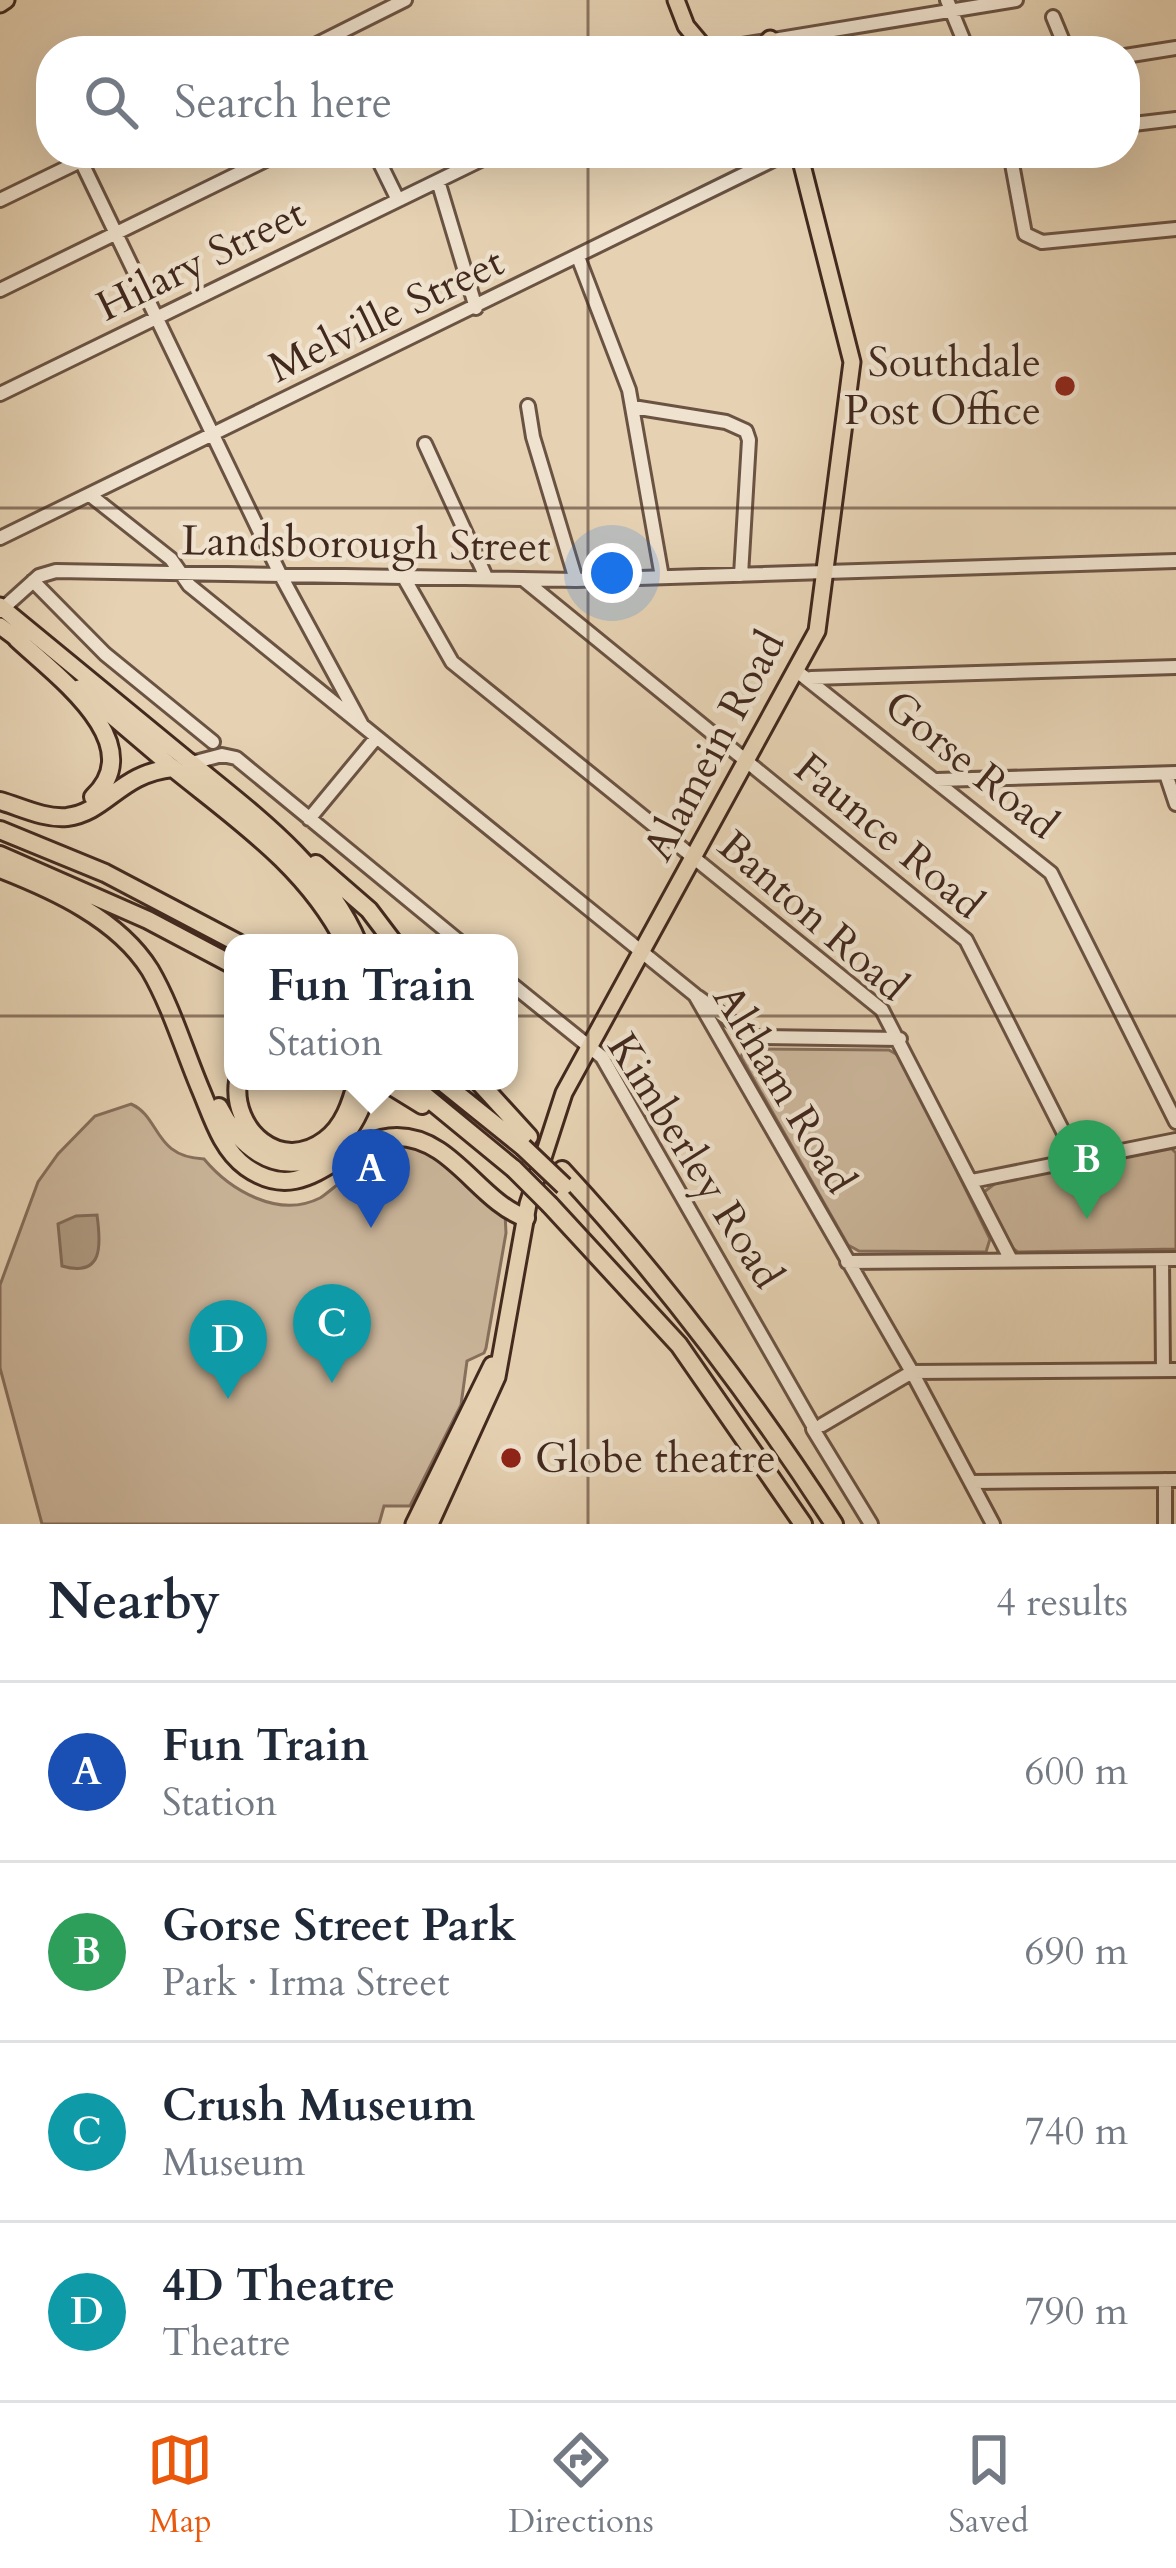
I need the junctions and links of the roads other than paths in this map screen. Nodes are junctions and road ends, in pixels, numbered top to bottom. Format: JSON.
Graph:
{"nodes":[{"id":1,"x":405,"y":0,"type":"edge"},
{"id":2,"x":1016,"y":0,"type":"edge"},
{"id":3,"x":676,"y":1,"type":"edge"},
{"id":4,"x":947,"y":6,"type":"edge"},
{"id":5,"x":1053,"y":17,"type":"dead end"},
{"id":6,"x":342,"y":36,"type":"edge"},
{"id":7,"x":682,"y":36,"type":"edge"},
{"id":8,"x":694,"y":36,"type":"edge"},
{"id":9,"x":812,"y":36,"type":"edge"},
{"id":10,"x":961,"y":36,"type":"edge"},
{"id":11,"x":1061,"y":36,"type":"edge"},
{"id":12,"x":1176,"y":48,"type":"edge"},
{"id":13,"x":1140,"y":54,"type":"edge"},
{"id":14,"x":1176,"y":119,"type":"edge"},
{"id":15,"x":1140,"y":123,"type":"edge"},
{"id":16,"x":65,"y":168,"type":"edge"},
{"id":17,"x":85,"y":168,"type":"edge"},
{"id":18,"x":250,"y":168,"type":"edge"},
{"id":19,"x":382,"y":168,"type":"edge"},
{"id":20,"x":466,"y":168,"type":"edge"},
{"id":21,"x":753,"y":168,"type":"edge"},
{"id":22,"x":803,"y":168,"type":"edge"},
{"id":23,"x":1013,"y":168,"type":"edge"},
{"id":24,"x":438,"y":182,"type":"junction"},
{"id":25,"x":0,"y":200,"type":"edge"},
{"id":26,"x":398,"y":200,"type":"junction"},
{"id":27,"x":1176,"y":229,"type":"edge"},
{"id":28,"x":118,"y":233,"type":"junction"},
{"id":29,"x":578,"y":257,"type":"junction"},
{"id":30,"x":0,"y":290,"type":"edge"},
{"id":31,"x":476,"y":308,"type":"junction"},
{"id":32,"x":158,"y":318,"type":"junction"},
{"id":33,"x":0,"y":394,"type":"edge"},
{"id":34,"x":528,"y":406,"type":"dead end"},
{"id":35,"x":633,"y":406,"type":"junction"},
{"id":36,"x":215,"y":434,"type":"junction"},
{"id":37,"x":425,"y":444,"type":"dead end"},
{"id":38,"x":90,"y":495,"type":"junction"},
{"id":39,"x":0,"y":538,"type":"edge"},
{"id":40,"x":1176,"y":561,"type":"edge"},
{"id":41,"x":825,"y":572,"type":"junction"},
{"id":42,"x":180,"y":574,"type":"junction"},
{"id":43,"x":280,"y":574,"type":"junction"},
{"id":44,"x":741,"y":574,"type":"junction"},
{"id":45,"x":403,"y":576,"type":"junction"},
{"id":46,"x":486,"y":577,"type":"junction"},
{"id":47,"x":662,"y":577,"type":"junction"},
{"id":48,"x":523,"y":579,"type":"junction"},
{"id":49,"x":576,"y":580,"type":"junction"},
{"id":50,"x":33,"y":581,"type":"junction"},
{"id":51,"x":1,"y":613,"type":"edge"},
{"id":52,"x":17,"y":639,"type":"junction"},
{"id":53,"x":1176,"y":667,"type":"edge"},
{"id":54,"x":804,"y":675,"type":"junction"},
{"id":55,"x":362,"y":726,"type":"junction"},
{"id":56,"x":376,"y":738,"type":"junction"},
{"id":57,"x":213,"y":742,"type":"dead end"},
{"id":58,"x":747,"y":762,"type":"junction"},
{"id":59,"x":186,"y":766,"type":"junction"},
{"id":60,"x":1171,"y":774,"type":"edge"},
{"id":61,"x":937,"y":781,"type":"junction"},
{"id":62,"x":0,"y":801,"type":"edge"},
{"id":63,"x":241,"y":804,"type":"junction"},
{"id":64,"x":1176,"y":804,"type":"edge"},
{"id":65,"x":29,"y":809,"type":"junction"},
{"id":66,"x":309,"y":819,"type":"junction"},
{"id":67,"x":0,"y":830,"type":"edge"},
{"id":68,"x":0,"y":855,"type":"edge"},
{"id":69,"x":695,"y":858,"type":"junction"},
{"id":70,"x":0,"y":869,"type":"edge"},
{"id":71,"x":340,"y":934,"type":"edge"},
{"id":72,"x":353,"y":934,"type":"edge"},
{"id":73,"x":386,"y":934,"type":"edge"},
{"id":74,"x":450,"y":934,"type":"edge"},
{"id":75,"x":224,"y":936,"type":"edge"},
{"id":76,"x":643,"y":951,"type":"junction"},
{"id":77,"x":224,"y":960,"type":"edge"},
{"id":78,"x":149,"y":970,"type":"junction"},
{"id":79,"x":518,"y":989,"type":"edge"},
{"id":80,"x":694,"y":994,"type":"junction"},
{"id":81,"x":900,"y":1040,"type":"junction"},
{"id":82,"x":589,"y":1044,"type":"junction"},
{"id":83,"x":238,"y":1090,"type":"edge"},
{"id":84,"x":355,"y":1090,"type":"edge"},
{"id":85,"x":366,"y":1090,"type":"edge"},
{"id":86,"x":407,"y":1090,"type":"edge"},
{"id":87,"x":454,"y":1090,"type":"edge"},
{"id":88,"x":485,"y":1090,"type":"edge"},
{"id":89,"x":1176,"y":1123,"type":"edge"},
{"id":90,"x":1176,"y":1140,"type":"edge"},
{"id":91,"x":526,"y":1142,"type":"junction"},
{"id":92,"x":1078,"y":1161,"type":"junction"},
{"id":93,"x":972,"y":1181,"type":"junction"},
{"id":94,"x":525,"y":1213,"type":"junction"},
{"id":95,"x":1011,"y":1260,"type":"junction"},
{"id":96,"x":1169,"y":1260,"type":"edge"},
{"id":97,"x":847,"y":1262,"type":"junction"},
{"id":98,"x":1170,"y":1370,"type":"edge"},
{"id":99,"x":912,"y":1372,"type":"junction"},
{"id":100,"x":817,"y":1424,"type":"junction"},
{"id":101,"x":1170,"y":1480,"type":"edge"},
{"id":102,"x":974,"y":1482,"type":"junction"},
{"id":103,"x":414,"y":1524,"type":"edge"},
{"id":104,"x":430,"y":1524,"type":"edge"},
{"id":105,"x":803,"y":1524,"type":"edge"},
{"id":106,"x":834,"y":1524,"type":"edge"},
{"id":107,"x":872,"y":1524,"type":"edge"},
{"id":108,"x":993,"y":1524,"type":"edge"},
{"id":109,"x":1165,"y":1524,"type":"edge"}],
"edges":[{"from":1,"to":6,"type":"street"},
{"from":2,"to":4,"type":"street"},
{"from":3,"to":7,"type":"main road"},
{"from":3,"to":8,"type":"main road"},
{"from":4,"to":9,"type":"street"},
{"from":4,"to":10,"type":"street"},
{"from":5,"to":11,"type":"street"},
{"from":12,"to":13,"type":"street"},
{"from":14,"to":15,"type":"street"},
{"from":16,"to":25,"type":"street"},
{"from":17,"to":28,"type":"street","name":"Altham Road"},
{"from":18,"to":28,"type":"street"},
{"from":19,"to":26,"type":"street"},
{"from":20,"to":24,"type":"street","name":"Hilary Street"},
{"from":21,"to":29,"type":"street","name":"Melville Street"},
{"from":22,"to":41,"type":"main road","name":"Alamein Road"},
{"from":23,"to":27,"type":"street"},
{"from":24,"to":26,"type":"street","name":"Hilary Street"},
{"from":24,"to":31,"type":"street"},
{"from":26,"to":32,"type":"street","name":"Hilary Street"},
{"from":28,"to":30,"type":"street"},
{"from":28,"to":32,"type":"street","name":"Altham Road"},
{"from":29,"to":31,"type":"street","name":"Melville Street"},
{"from":29,"to":35,"type":"street"},
{"from":31,"to":36,"type":"street","name":"Melville Street"},
{"from":32,"to":33,"type":"street","name":"Hilary Street"},
{"from":32,"to":36,"type":"street","name":"Altham Road"},
{"from":34,"to":49,"type":"street"},
{"from":35,"to":44,"type":"street"},
{"from":35,"to":47,"type":"street"},
{"from":36,"to":38,"type":"street","name":"Melville Street"},
{"from":36,"to":43,"type":"street","name":"Altham Road"},
{"from":37,"to":46,"type":"street"},
{"from":38,"to":39,"type":"street","name":"Melville Street"},
{"from":38,"to":42,"type":"street","name":"Altham Road"},
{"from":40,"to":41,"type":"street","name":"Landsborough Street"},
{"from":41,"to":44,"type":"street","name":"Landsborough Street"},
{"from":41,"to":54,"type":"main road","name":"Alamein Road"},
{"from":42,"to":43,"type":"street","name":"Landsborough Street"},
{"from":42,"to":50,"type":"street","name":"Landsborough Street"},
{"from":42,"to":55,"type":"street","name":"Altham Road"},
{"from":43,"to":45,"type":"street","name":"Landsborough Street"},
{"from":43,"to":55,"type":"street","name":"Altham Road"},
{"from":44,"to":47,"type":"street","name":"Landsborough Street"},
{"from":45,"to":46,"type":"street","name":"Landsborough Street"},
{"from":45,"to":69,"type":"street","name":"Banton Road"},
{"from":46,"to":48,"type":"street","name":"Landsborough Street"},
{"from":47,"to":49,"type":"street","name":"Landsborough Street"},
{"from":48,"to":49,"type":"street","name":"Landsborough Street"},
{"from":48,"to":58,"type":"street","name":"Faunce Road"},
{"from":50,"to":51,"type":"street"},
{"from":50,"to":57,"type":"street"},
{"from":51,"to":52,"type":"main road"},
{"from":51,"to":59,"type":"main road"},
{"from":52,"to":59,"type":"main road"},
{"from":52,"to":65,"type":"highway"},
{"from":53,"to":54,"type":"street"},
{"from":54,"to":58,"type":"main road","name":"Alamein Road"},
{"from":54,"to":61,"type":"street","name":"Gorse Road"},
{"from":55,"to":56,"type":"street","name":"Altham Road"},
{"from":56,"to":66,"type":"street"},
{"from":56,"to":76,"type":"street","name":"Altham Road"},
{"from":58,"to":69,"type":"main road","name":"Alamein Road"},
{"from":58,"to":92,"type":"street","name":"Faunce Road"},
{"from":59,"to":63,"type":"highway"},
{"from":59,"to":65,"type":"highway"},
{"from":59,"to":66,"type":"street"},
{"from":59,"to":71,"type":"highway"},
{"from":60,"to":61,"type":"street"},
{"from":60,"to":64,"type":"street"},
{"from":61,"to":89,"type":"street","name":"Gorse Road"},
{"from":62,"to":65,"type":"highway"},
{"from":63,"to":72,"type":"highway"},
{"from":63,"to":73,"type":"highway"},
{"from":66,"to":74,"type":"street"},
{"from":67,"to":75,"type":"highway"},
{"from":68,"to":77,"type":"highway"},
{"from":69,"to":76,"type":"main road","name":"Alamein Road"},
{"from":69,"to":81,"type":"street","name":"Banton Road"},
{"from":70,"to":78,"type":"highway"},
{"from":76,"to":80,"type":"street","name":"Altham Road"},
{"from":76,"to":82,"type":"main road","name":"Alamein Road"},
{"from":78,"to":85,"type":"highway"},
{"from":78,"to":94,"type":"highway"},
{"from":79,"to":82,"type":"street","name":"Kimberley Road"},
{"from":80,"to":81,"type":"street"},
{"from":80,"to":97,"type":"street","name":"Altham Road"},
{"from":81,"to":93,"type":"street","name":"Banton Road"},
{"from":82,"to":94,"type":"main road","name":"Alamein Road"},
{"from":82,"to":100,"type":"street","name":"Kimberley Road"},
{"from":83,"to":84,"type":"highway"},
{"from":86,"to":105,"type":"highway","bridge":true},
{"from":87,"to":91,"type":"highway"},
{"from":88,"to":91,"type":"highway"},
{"from":90,"to":92,"type":"street"},
{"from":91,"to":106,"type":"highway","bridge":true},
{"from":92,"to":93,"type":"street"},
{"from":93,"to":95,"type":"street","name":"Banton Road"},
{"from":94,"to":103,"type":"main road"},
{"from":94,"to":104,"type":"main road"},
{"from":95,"to":96,"type":"street"},
{"from":95,"to":97,"type":"street"},
{"from":96,"to":98,"type":"street"},
{"from":97,"to":99,"type":"street","name":"Altham Road"},
{"from":98,"to":99,"type":"street"},
{"from":99,"to":100,"type":"street"},
{"from":99,"to":102,"type":"street","name":"Altham Road"},
{"from":100,"to":107,"type":"street","name":"Kimberley Road"},
{"from":101,"to":102,"type":"street"},
{"from":101,"to":109,"type":"street"},
{"from":102,"to":108,"type":"street","name":"Altham Road"}]}
